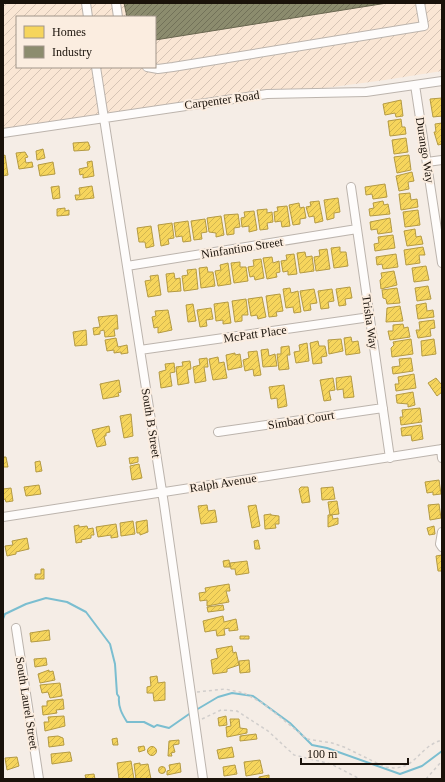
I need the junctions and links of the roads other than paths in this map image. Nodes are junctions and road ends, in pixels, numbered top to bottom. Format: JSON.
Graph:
{"nodes":[{"id":1,"x":86,"y":3,"type":"edge"},
{"id":2,"x":116,"y":3,"type":"edge"},
{"id":3,"x":420,"y":3,"type":"edge"},
{"id":4,"x":88,"y":16,"type":"edge"},
{"id":5,"x":118,"y":16,"type":"edge"},
{"id":6,"x":96,"y":68,"type":"edge"},
{"id":7,"x":152,"y":68,"type":"edge"},
{"id":8,"x":442,"y":81,"type":"edge"},
{"id":9,"x":415,"y":85,"type":"junction"},
{"id":10,"x":104,"y":118,"type":"junction"},
{"id":11,"x":3,"y":133,"type":"edge"},
{"id":12,"x":442,"y":160,"type":"edge"},
{"id":13,"x":427,"y":162,"type":"junction"},
{"id":14,"x":351,"y":187,"type":"dead end"},
{"id":15,"x":357,"y":229,"type":"junction"},
{"id":16,"x":442,"y":263,"type":"edge"},
{"id":17,"x":127,"y":266,"type":"junction"},
{"id":18,"x":370,"y":317,"type":"junction"},
{"id":19,"x":140,"y":350,"type":"junction"},
{"id":20,"x":383,"y":408,"type":"junction"},
{"id":21,"x":218,"y":432,"type":"dead end"},
{"id":22,"x":442,"y":449,"type":"edge"},
{"id":23,"x":390,"y":458,"type":"junction"},
{"id":24,"x":442,"y":458,"type":"edge"},
{"id":25,"x":162,"y":493,"type":"junction"},
{"id":26,"x":3,"y":517,"type":"edge"},
{"id":27,"x":442,"y":532,"type":"edge"},
{"id":28,"x":442,"y":547,"type":"edge"},
{"id":29,"x":16,"y":628,"type":"dead end"},
{"id":30,"x":39,"y":779,"type":"edge"},
{"id":31,"x":203,"y":779,"type":"edge"}],
"edges":[{"from":1,"to":4,"type":"street"},
{"from":2,"to":5,"type":"street"},
{"from":3,"to":7,"type":"street"},
{"from":6,"to":10,"type":"street","name":"South B Street"},
{"from":8,"to":9,"type":"street","name":"Carpenter Road"},
{"from":9,"to":10,"type":"street","name":"Carpenter Road"},
{"from":9,"to":13,"type":"street","name":"Durango Way"},
{"from":10,"to":11,"type":"street","name":"Carpenter Road"},
{"from":10,"to":17,"type":"street","name":"South B Street"},
{"from":12,"to":13,"type":"street"},
{"from":13,"to":16,"type":"street","name":"Durango Way"},
{"from":14,"to":15,"type":"street","name":"Trisha Way"},
{"from":15,"to":17,"type":"street","name":"Ninfantino Street"},
{"from":15,"to":18,"type":"street","name":"Trisha Way"},
{"from":17,"to":19,"type":"street","name":"South B Street"},
{"from":18,"to":19,"type":"street","name":"McPatt Place"},
{"from":18,"to":20,"type":"street","name":"Trisha Way"},
{"from":19,"to":25,"type":"street","name":"South B Street"},
{"from":20,"to":21,"type":"street","name":"Simbad Court"},
{"from":20,"to":23,"type":"street","name":"Trisha Way"},
{"from":22,"to":23,"type":"street","name":"Ralph Avenue"},
{"from":22,"to":24,"type":"street"},
{"from":23,"to":25,"type":"street","name":"Ralph Avenue"},
{"from":25,"to":26,"type":"street","name":"Ralph Avenue"},
{"from":25,"to":31,"type":"street","name":"South B Street"},
{"from":27,"to":28,"type":"street"},
{"from":29,"to":30,"type":"street","name":"South Laurel Street"}]}
